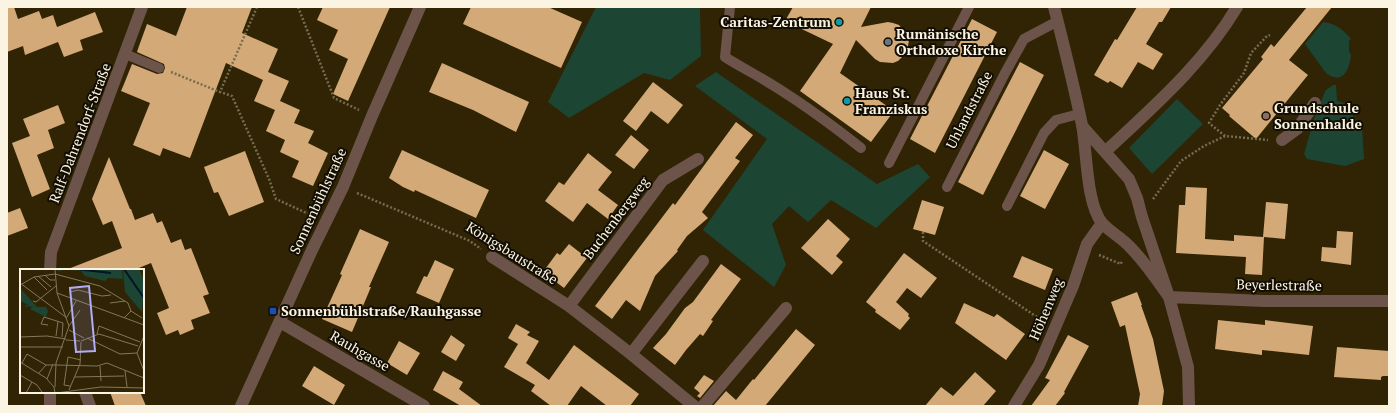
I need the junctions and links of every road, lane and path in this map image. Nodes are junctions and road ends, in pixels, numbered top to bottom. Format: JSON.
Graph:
{"nodes":[{"id":1,"x":142,"y":7,"type":"edge"},
{"id":2,"x":257,"y":7,"type":"edge"},
{"id":3,"x":298,"y":7,"type":"edge"},
{"id":4,"x":420,"y":7,"type":"edge"},
{"id":5,"x":730,"y":7,"type":"edge"},
{"id":6,"x":969,"y":7,"type":"edge"},
{"id":7,"x":1054,"y":7,"type":"edge"},
{"id":8,"x":1238,"y":7,"type":"edge"},
{"id":9,"x":1058,"y":21,"type":"junction"},
{"id":10,"x":1270,"y":35,"type":"dead end"},
{"id":11,"x":125,"y":54,"type":"junction"},
{"id":12,"x":159,"y":68,"type":"joint"},
{"id":13,"x":220,"y":92,"type":"junction"},
{"id":14,"x":1315,"y":103,"type":"dead end"},
{"id":15,"x":1079,"y":114,"type":"junction"},
{"id":16,"x":372,"y":116,"type":"junction"},
{"id":17,"x":1082,"y":126,"type":"junction"},
{"id":18,"x":1225,"y":136,"type":"junction"},
{"id":19,"x":1253,"y":139,"type":"dead end"},
{"id":20,"x":1282,"y":140,"type":"dead end"},
{"id":21,"x":861,"y":148,"type":"dead end"},
{"id":22,"x":1105,"y":152,"type":"junction"},
{"id":23,"x":698,"y":159,"type":"dead end"},
{"id":24,"x":889,"y":163,"type":"dead end"},
{"id":25,"x":343,"y":187,"type":"junction"},
{"id":26,"x":947,"y":187,"type":"dead end"},
{"id":27,"x":1007,"y":206,"type":"dead end"},
{"id":28,"x":1142,"y":217,"type":"junction"},
{"id":29,"x":326,"y":222,"type":"junction"},
{"id":30,"x":1102,"y":223,"type":"junction"},
{"id":31,"x":923,"y":232,"type":"dead end"},
{"id":32,"x":1087,"y":244,"type":"junction"},
{"id":33,"x":1130,"y":246,"type":"junction"},
{"id":34,"x":492,"y":257,"type":"joint"},
{"id":35,"x":703,"y":261,"type":"dead end"},
{"id":36,"x":50,"y":269,"type":"edge"},
{"id":37,"x":1169,"y":297,"type":"junction"},
{"id":38,"x":1389,"y":300,"type":"edge"},
{"id":39,"x":569,"y":306,"type":"junction"},
{"id":40,"x":786,"y":308,"type":"dead end"},
{"id":41,"x":280,"y":322,"type":"junction"},
{"id":42,"x":1055,"y":329,"type":"junction"},
{"id":43,"x":632,"y":354,"type":"junction"},
{"id":44,"x":50,"y":393,"type":"edge"},
{"id":45,"x":85,"y":393,"type":"edge"},
{"id":46,"x":50,"y":406,"type":"edge"},
{"id":47,"x":90,"y":406,"type":"edge"},
{"id":48,"x":241,"y":406,"type":"edge"},
{"id":49,"x":424,"y":406,"type":"edge"},
{"id":50,"x":694,"y":406,"type":"edge"},
{"id":51,"x":703,"y":406,"type":"edge"},
{"id":52,"x":1014,"y":406,"type":"edge"},
{"id":53,"x":1189,"y":406,"type":"edge"}],
"edges":[{"from":1,"to":11,"type":"street","name":"Ralf-Dahrendorf-Straße"},
{"from":2,"to":13,"type":"path"},
{"from":3,"to":16,"type":"path"},
{"from":4,"to":16,"type":"street","name":"Sonnenbühlstraße"},
{"from":5,"to":21,"type":"lane"},
{"from":6,"to":24,"type":"lane"},
{"from":7,"to":9,"type":"street"},
{"from":8,"to":22,"type":"street"},
{"from":9,"to":15,"type":"street"},
{"from":9,"to":26,"type":"lane","name":"Uhlandstraße"},
{"from":10,"to":18,"type":"path"},
{"from":11,"to":12,"type":"lane"},
{"from":11,"to":36,"type":"street","name":"Ralf-Dahrendorf-Straße"},
{"from":12,"to":13,"type":"path"},
{"from":13,"to":29,"type":"path"},
{"from":14,"to":20,"type":"street"},
{"from":15,"to":17,"type":"street"},
{"from":15,"to":27,"type":"lane"},
{"from":16,"to":25,"type":"street","name":"Sonnenbühlstraße"},
{"from":17,"to":22,"type":"street"},
{"from":17,"to":30,"type":"street"},
{"from":18,"to":19,"type":"path"},
{"from":18,"to":28,"type":"path"},
{"from":22,"to":28,"type":"street"},
{"from":23,"to":39,"type":"street","name":"Buchenbergweg"},
{"from":25,"to":29,"type":"street","name":"Sonnenbühlstraße"},
{"from":25,"to":34,"type":"path","name":"Königsbaustraße"},
{"from":28,"to":37,"type":"street"},
{"from":29,"to":41,"type":"street","name":"Sonnenbühlstraße"},
{"from":30,"to":32,"type":"street","name":"Höhenweg"},
{"from":30,"to":33,"type":"street"},
{"from":31,"to":42,"type":"path"},
{"from":32,"to":33,"type":"path"},
{"from":32,"to":42,"type":"street","name":"Höhenweg"},
{"from":33,"to":37,"type":"street"},
{"from":34,"to":39,"type":"street","name":"Königsbaustraße"},
{"from":35,"to":43,"type":"street"},
{"from":37,"to":38,"type":"street","name":"Beyerlestraße"},
{"from":37,"to":53,"type":"street"},
{"from":39,"to":43,"type":"street","name":"Königsbaustraße"},
{"from":40,"to":51,"type":"street"},
{"from":41,"to":48,"type":"street","name":"Sonnenbühlstraße"},
{"from":41,"to":49,"type":"street","name":"Rauhgasse"},
{"from":42,"to":52,"type":"street","name":"Höhenweg"},
{"from":43,"to":50,"type":"street","name":"Königsbaustraße"},
{"from":44,"to":46,"type":"street"},
{"from":45,"to":47,"type":"street"}]}
